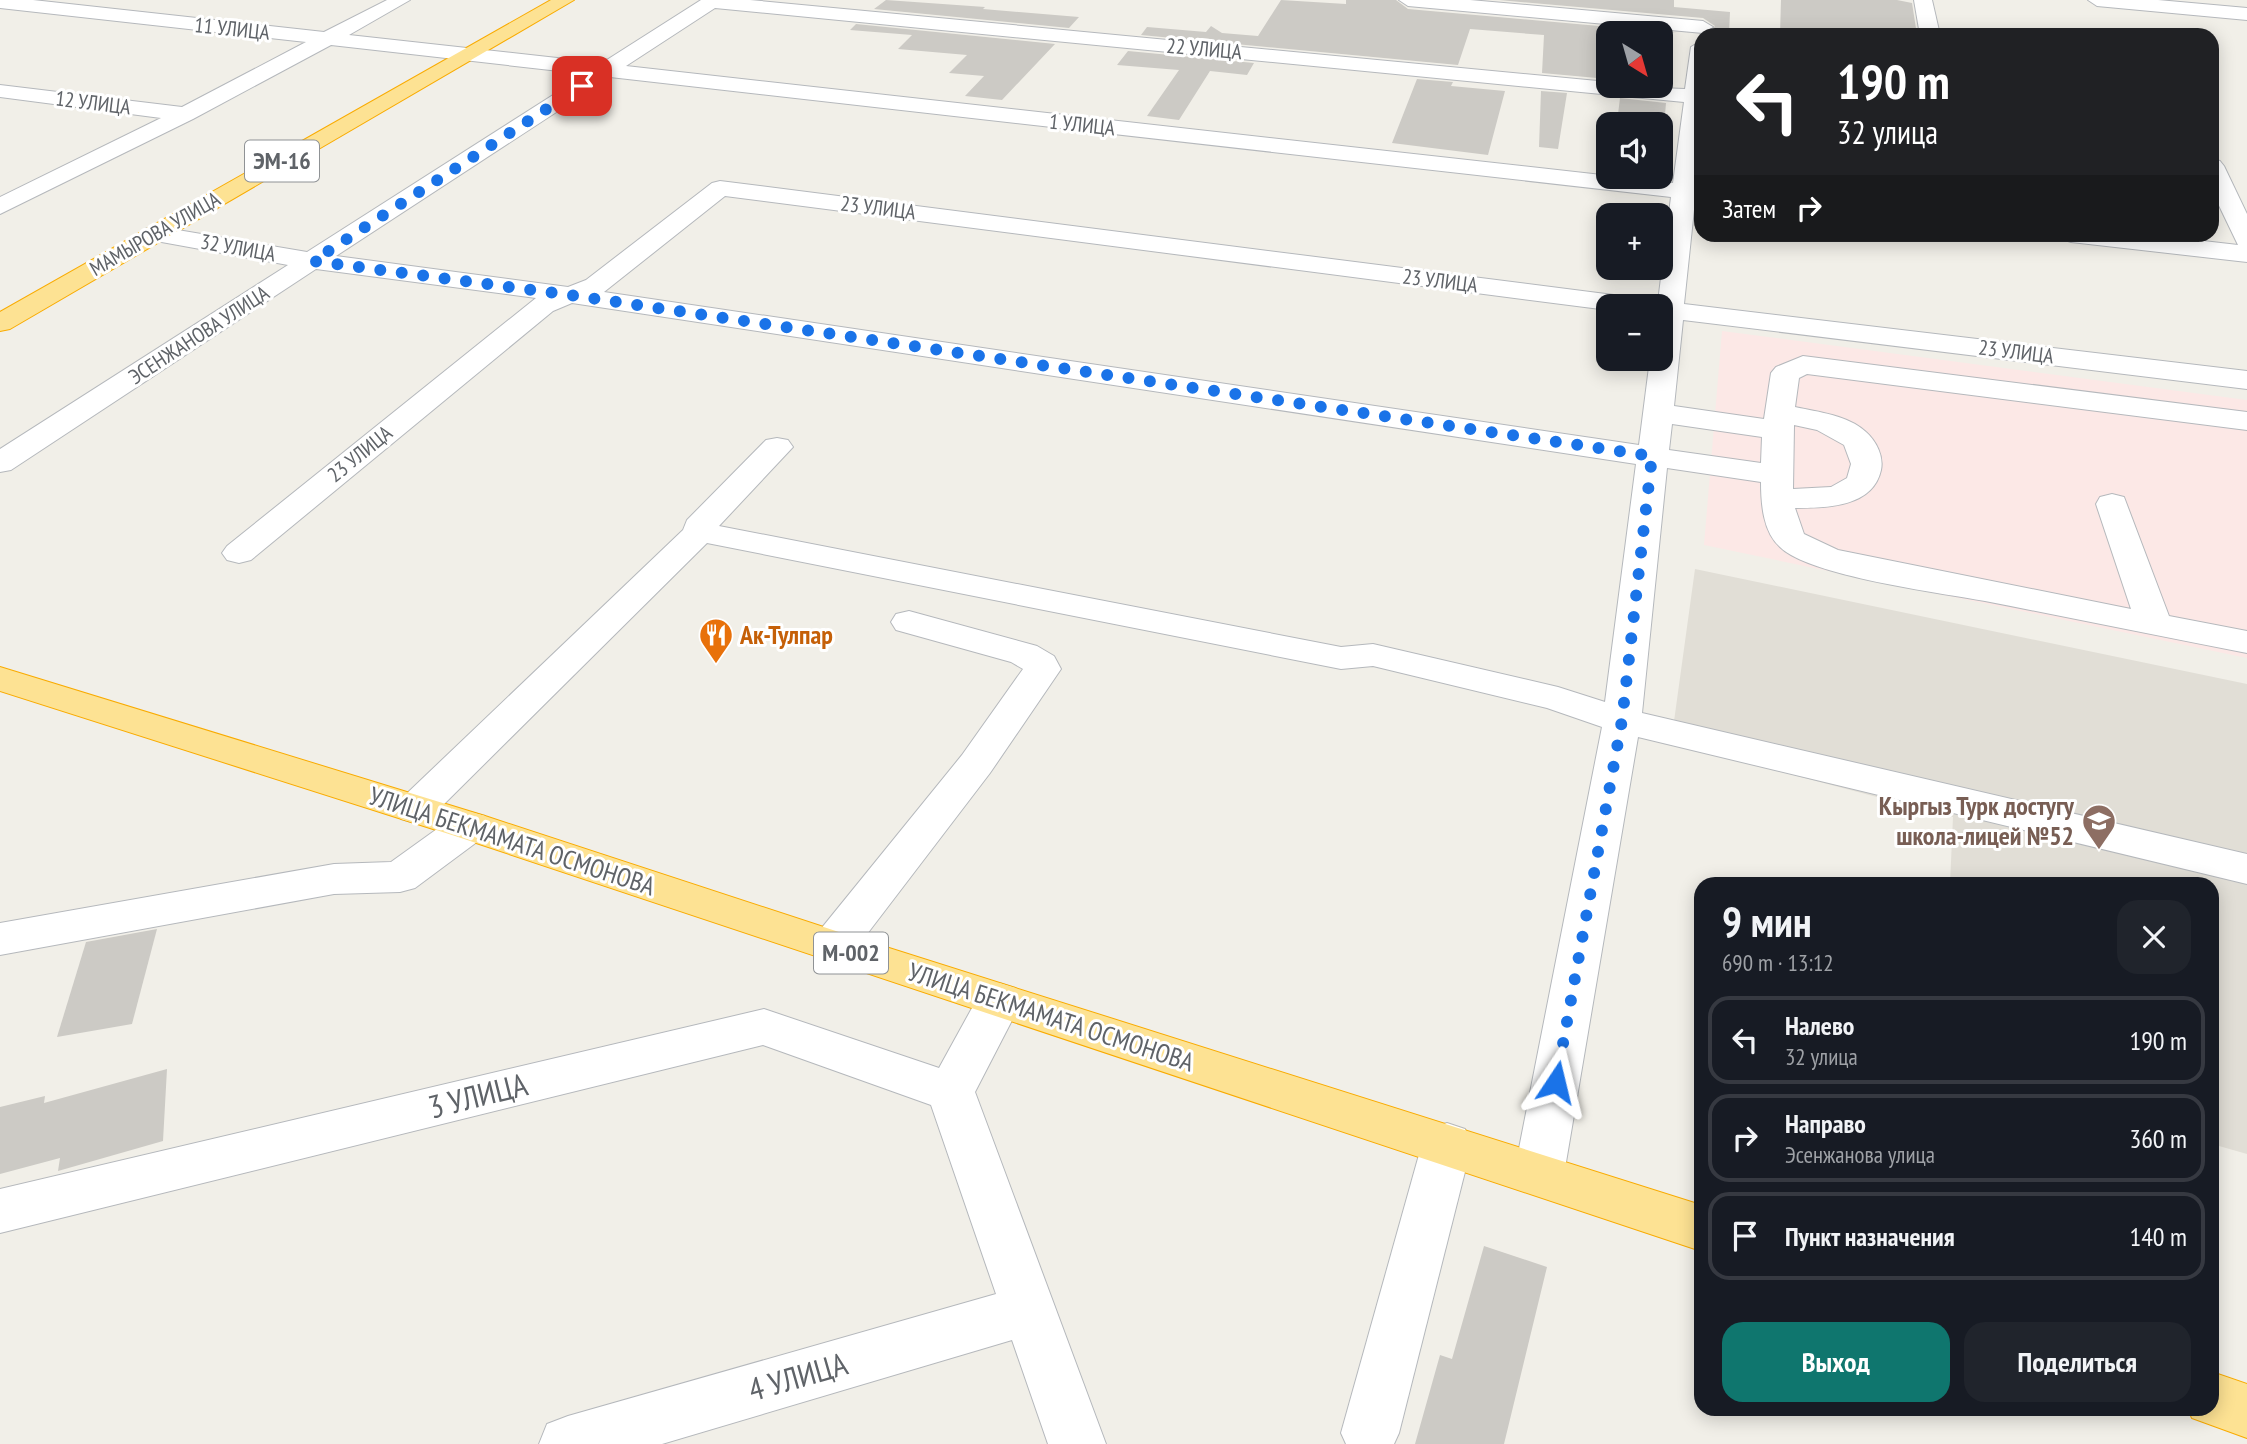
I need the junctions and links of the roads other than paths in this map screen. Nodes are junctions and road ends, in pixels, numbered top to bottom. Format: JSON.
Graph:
{"nodes":[{"id":1,"x":401,"y":0,"type":"edge"},
{"id":2,"x":565,"y":0,"type":"edge"},
{"id":3,"x":1408,"y":0,"type":"edge"},
{"id":4,"x":1923,"y":0,"type":"edge"},
{"id":5,"x":2097,"y":0,"type":"edge"},
{"id":6,"x":713,"y":1,"type":"edge"},
{"id":7,"x":0,"y":2,"type":"edge"},
{"id":8,"x":2134,"y":2,"type":"edge"},
{"id":9,"x":2247,"y":14,"type":"edge"},
{"id":10,"x":2145,"y":24,"type":"dead end"},
{"id":11,"x":1929,"y":28,"type":"edge"},
{"id":12,"x":1694,"y":30,"type":"edge"},
{"id":13,"x":326,"y":39,"type":"junction"},
{"id":14,"x":463,"y":56,"type":"junction"},
{"id":15,"x":604,"y":72,"type":"junction"},
{"id":16,"x":0,"y":91,"type":"edge"},
{"id":17,"x":1694,"y":97,"type":"edge"},
{"id":18,"x":186,"y":114,"type":"junction"},
{"id":19,"x":1694,"y":168,"type":"edge"},
{"id":20,"x":2219,"y":181,"type":"edge"},
{"id":21,"x":1693,"y":192,"type":"edge"},
{"id":22,"x":1,"y":206,"type":"edge"},
{"id":23,"x":154,"y":234,"type":"junction"},
{"id":24,"x":2247,"y":240,"type":"edge"},
{"id":25,"x":2141,"y":242,"type":"edge"},
{"id":26,"x":2247,"y":254,"type":"edge"},
{"id":27,"x":313,"y":261,"type":"junction"},
{"id":28,"x":1661,"y":294,"type":"edge"},
{"id":29,"x":570,"y":295,"type":"junction"},
{"id":30,"x":1596,"y":301,"type":"edge"},
{"id":31,"x":1673,"y":311,"type":"edge"},
{"id":32,"x":0,"y":323,"type":"edge"},
{"id":33,"x":1658,"y":371,"type":"edge"},
{"id":34,"x":2247,"y":380,"type":"edge"},
{"id":35,"x":1660,"y":413,"type":"junction"},
{"id":36,"x":2247,"y":421,"type":"edge"},
{"id":37,"x":1779,"y":422,"type":"junction"},
{"id":38,"x":777,"y":447,"type":"dead end"},
{"id":39,"x":1652,"y":456,"type":"junction"},
{"id":40,"x":0,"y":463,"type":"edge"},
{"id":41,"x":1777,"y":487,"type":"junction"},
{"id":42,"x":2112,"y":504,"type":"dead end"},
{"id":43,"x":700,"y":532,"type":"junction"},
{"id":44,"x":239,"y":553,"type":"dead end"},
{"id":45,"x":909,"y":622,"type":"dead end"},
{"id":46,"x":2154,"y":624,"type":"junction"},
{"id":47,"x":2247,"y":642,"type":"edge"},
{"id":48,"x":0,"y":679,"type":"edge"},
{"id":49,"x":1622,"y":720,"type":"junction"},
{"id":50,"x":415,"y":809,"type":"junction"},
{"id":51,"x":470,"y":826,"type":"junction"},
{"id":52,"x":2247,"y":869,"type":"edge"},
{"id":53,"x":0,"y":939,"type":"edge"},
{"id":54,"x":832,"y":947,"type":"junction"},
{"id":55,"x":999,"y":1001,"type":"junction"},
{"id":56,"x":951,"y":1092,"type":"junction"},
{"id":57,"x":1447,"y":1144,"type":"junction"},
{"id":58,"x":1539,"y":1174,"type":"junction"},
{"id":59,"x":0,"y":1211,"type":"edge"},
{"id":60,"x":1694,"y":1226,"type":"edge"},
{"id":61,"x":1028,"y":1310,"type":"junction"},
{"id":62,"x":2219,"y":1401,"type":"edge"},
{"id":63,"x":2247,"y":1411,"type":"edge"},
{"id":64,"x":1370,"y":1433,"type":"dead end"},
{"id":65,"x":568,"y":1444,"type":"edge"},
{"id":66,"x":1077,"y":1444,"type":"edge"}],
"edges":[{"from":1,"to":13,"type":"street"},
{"from":2,"to":14,"type":"highway","name":"МАМЫРОВА УЛИЦА","number":"ЭМ-16"},
{"from":3,"to":12,"type":"street"},
{"from":4,"to":11,"type":"street"},
{"from":5,"to":8,"type":"street"},
{"from":6,"to":15,"type":"street","name":"ЭСЕНЖАНОВА УЛИЦА"},
{"from":6,"to":17,"type":"street","name":"22 УЛИЦА"},
{"from":7,"to":13,"type":"street","name":"11 УЛИЦА"},
{"from":8,"to":9,"type":"street"},
{"from":8,"to":10,"type":"street"},
{"from":13,"to":14,"type":"street","name":"11 УЛИЦА"},
{"from":13,"to":18,"type":"street"},
{"from":14,"to":15,"type":"street","name":"1 УЛИЦА"},
{"from":14,"to":23,"type":"highway","name":"МАМЫРОВА УЛИЦА","number":"ЭМ-16"},
{"from":15,"to":21,"type":"street","name":"1 УЛИЦА"},
{"from":15,"to":27,"type":"street","name":"ЭСЕНЖАНОВА УЛИЦА"},
{"from":16,"to":18,"type":"street","name":"12 УЛИЦА"},
{"from":18,"to":22,"type":"street"},
{"from":19,"to":21,"type":"street"},
{"from":20,"to":24,"type":"street"},
{"from":21,"to":28,"type":"street"},
{"from":23,"to":27,"type":"street","name":"32 УЛИЦА"},
{"from":23,"to":32,"type":"highway","name":"МАМЫРОВА УЛИЦА","number":"ЭМ-16"},
{"from":25,"to":26,"type":"street"},
{"from":27,"to":29,"type":"street","name":"32 УЛИЦА"},
{"from":27,"to":40,"type":"street","name":"ЭСЕНЖАНОВА УЛИЦА"},
{"from":29,"to":30,"type":"street","name":"23 УЛИЦА"},
{"from":29,"to":39,"type":"street","name":"32 УЛИЦА"},
{"from":29,"to":44,"type":"street","name":"23 УЛИЦА"},
{"from":31,"to":34,"type":"street","name":"23 УЛИЦА"},
{"from":33,"to":35,"type":"street"},
{"from":35,"to":37,"type":"street"},
{"from":35,"to":39,"type":"street"},
{"from":36,"to":37,"type":"street"},
{"from":37,"to":41,"type":"street"},
{"from":37,"to":41,"type":"street"},
{"from":38,"to":43,"type":"street"},
{"from":39,"to":41,"type":"street","name":"32 УЛИЦА"},
{"from":39,"to":49,"type":"street"},
{"from":41,"to":46,"type":"street"},
{"from":42,"to":46,"type":"street"},
{"from":43,"to":49,"type":"street"},
{"from":43,"to":50,"type":"street"},
{"from":45,"to":54,"type":"street"},
{"from":46,"to":47,"type":"street"},
{"from":48,"to":50,"type":"highway","name":"УЛИЦА БЕКМАМАТА ОСМОНОВА","number":"M-002"},
{"from":49,"to":52,"type":"street"},
{"from":49,"to":58,"type":"street"},
{"from":50,"to":51,"type":"highway","name":"УЛИЦА БЕКМАМАТА ОСМОНОВА","number":"M-002"},
{"from":51,"to":53,"type":"street"},
{"from":51,"to":54,"type":"highway","name":"УЛИЦА БЕКМАМАТА ОСМОНОВА","number":"M-002"},
{"from":54,"to":55,"type":"highway","name":"УЛИЦА БЕКМАМАТА ОСМОНОВА","number":"M-002"},
{"from":55,"to":56,"type":"street"},
{"from":55,"to":57,"type":"highway","name":"УЛИЦА БЕКМАМАТА ОСМОНОВА","number":"M-002"},
{"from":56,"to":59,"type":"street","name":"3 УЛИЦА"},
{"from":56,"to":61,"type":"street"},
{"from":57,"to":58,"type":"highway","name":"УЛИЦА БЕКМАМАТА ОСМОНОВА","number":"M-002"},
{"from":57,"to":64,"type":"street"},
{"from":58,"to":60,"type":"highway","name":"УЛИЦА БЕКМАМАТА ОСМОНОВА","number":"M-002"},
{"from":61,"to":65,"type":"street","name":"4 УЛИЦА"},
{"from":61,"to":66,"type":"street"},
{"from":62,"to":63,"type":"highway"}]}
